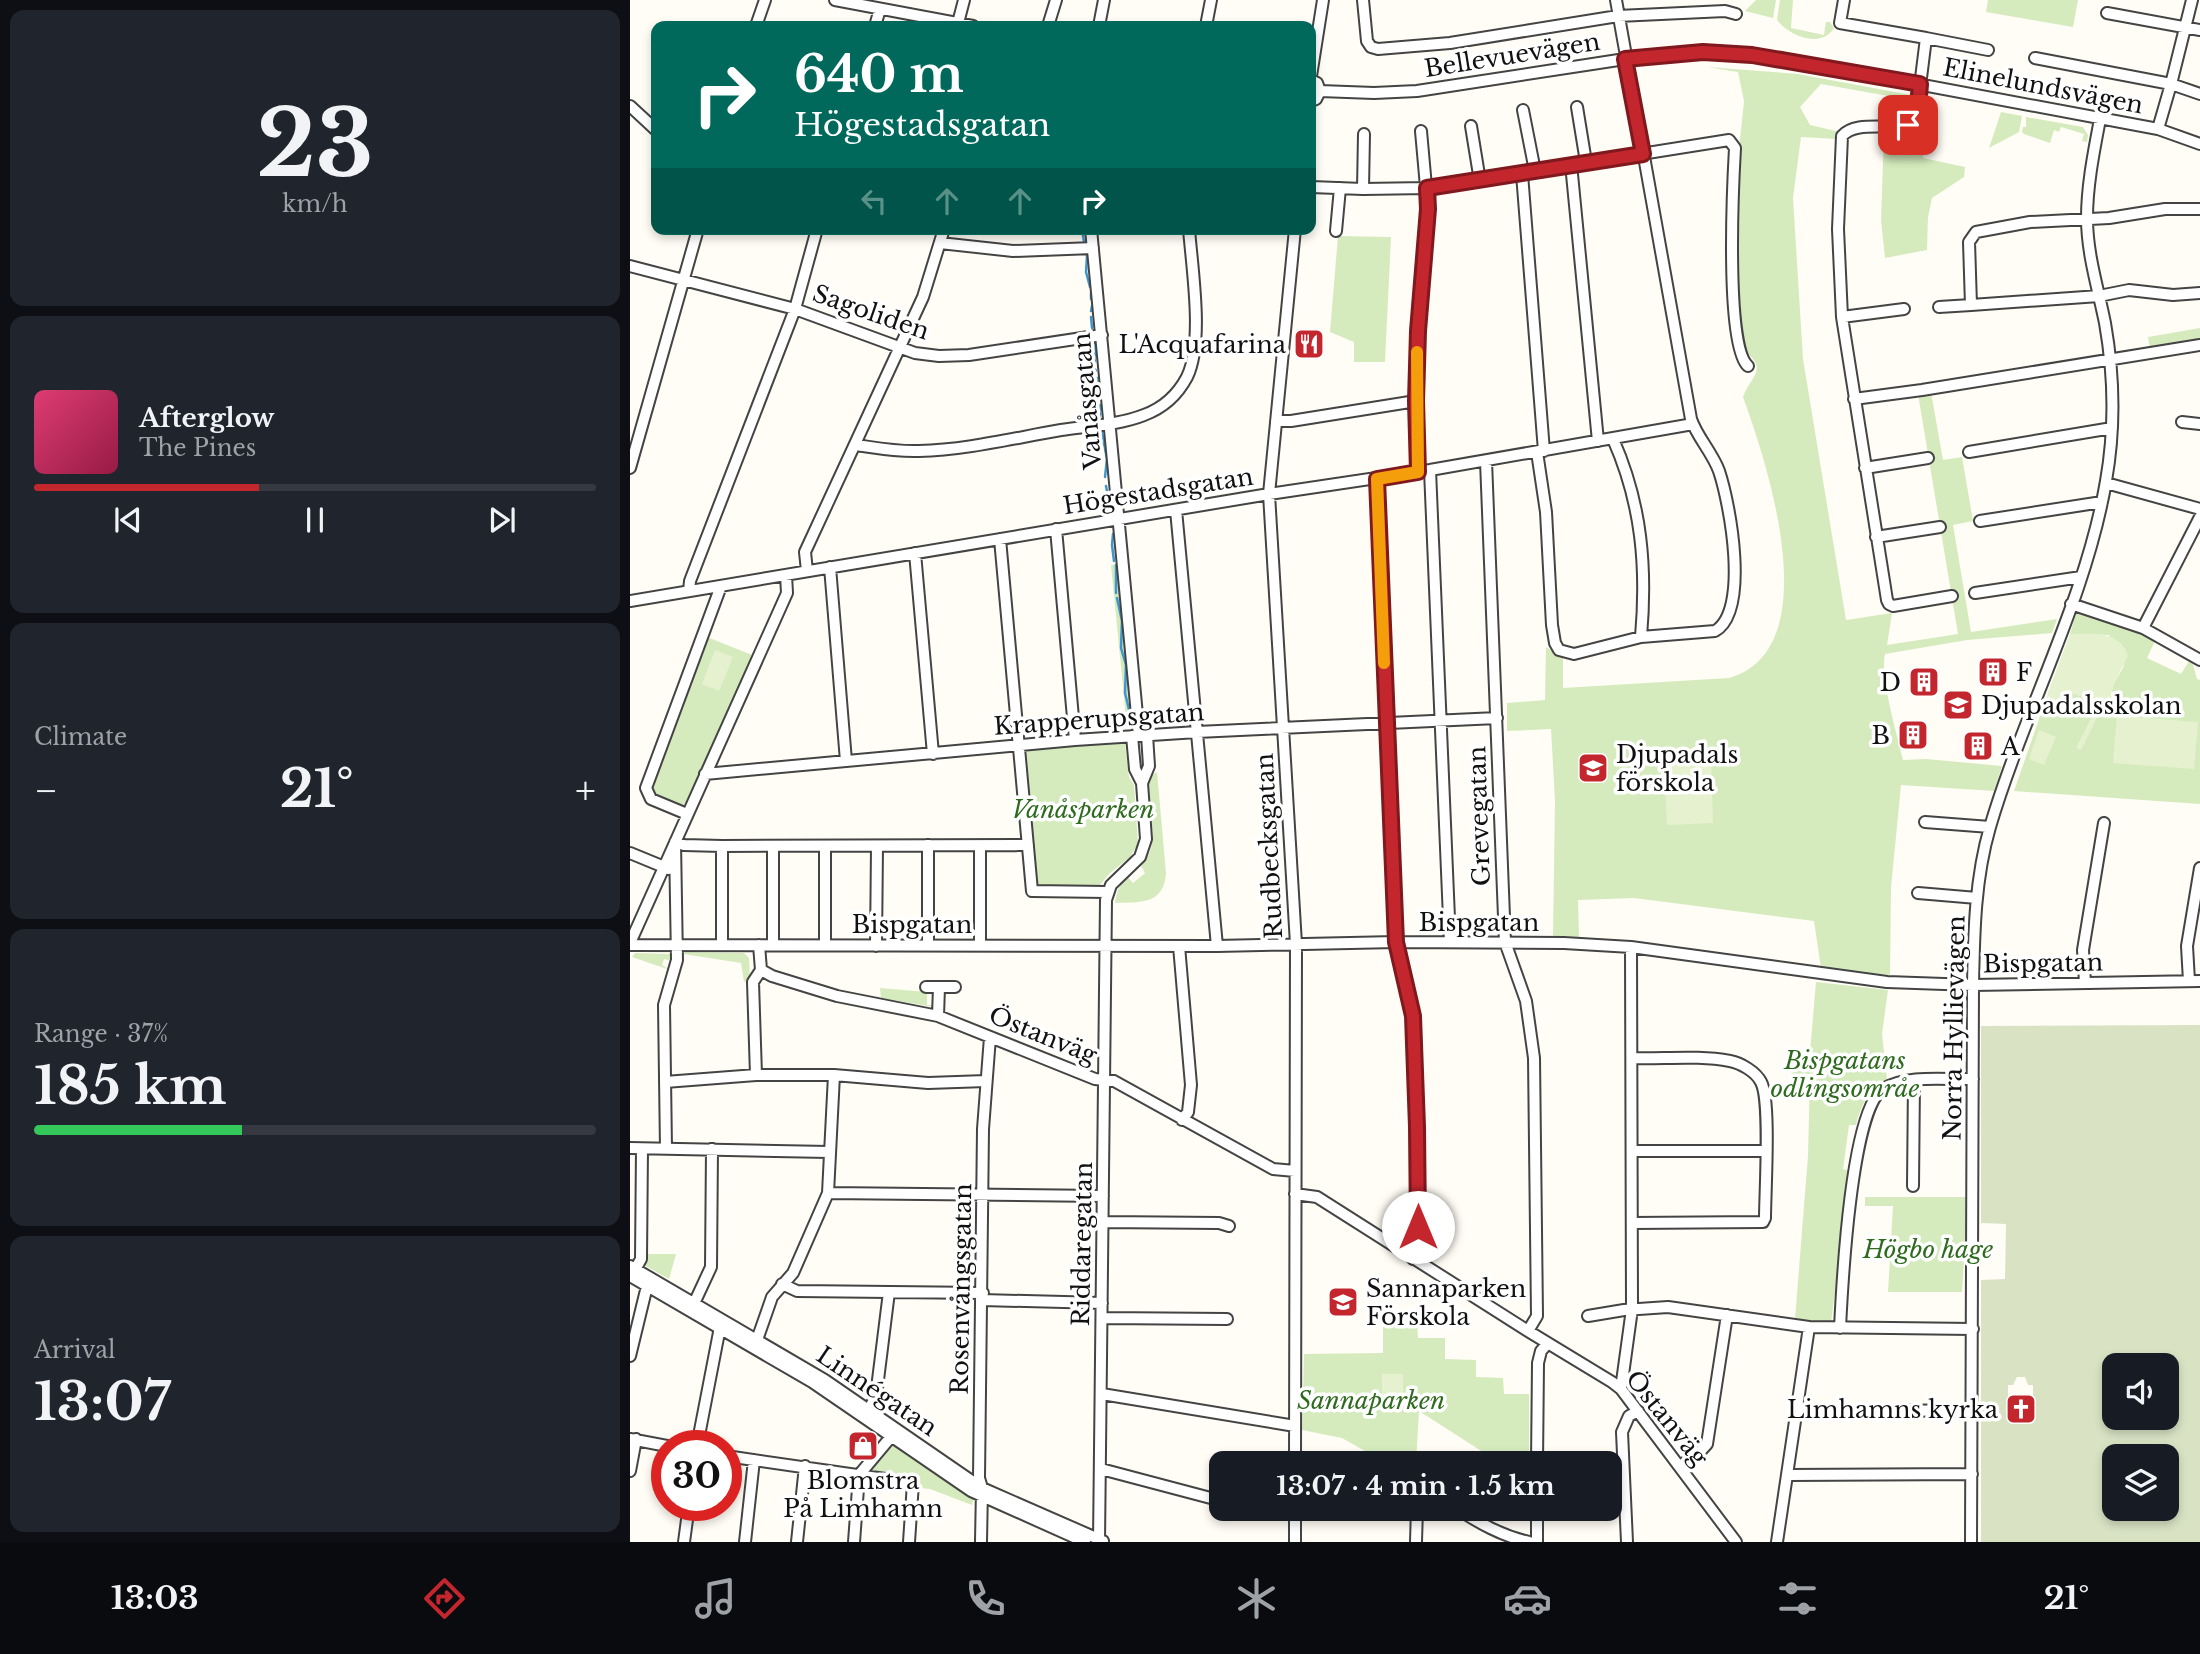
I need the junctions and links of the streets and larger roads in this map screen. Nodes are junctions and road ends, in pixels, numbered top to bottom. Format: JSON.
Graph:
{"nodes":[{"id":1,"x":765,"y":0,"type":"edge"},
{"id":2,"x":835,"y":0,"type":"edge"},
{"id":3,"x":964,"y":0,"type":"edge"},
{"id":4,"x":1056,"y":0,"type":"edge"},
{"id":5,"x":1104,"y":0,"type":"edge"},
{"id":6,"x":1211,"y":0,"type":"edge"},
{"id":7,"x":1323,"y":0,"type":"edge"},
{"id":8,"x":1363,"y":0,"type":"edge"},
{"id":9,"x":1616,"y":0,"type":"edge"},
{"id":10,"x":1844,"y":0,"type":"edge"},
{"id":11,"x":2192,"y":0,"type":"edge"},
{"id":12,"x":880,"y":9,"type":"junction"},
{"id":13,"x":2107,"y":13,"type":"dead end"},
{"id":14,"x":1736,"y":14,"type":"dead end"},
{"id":15,"x":1618,"y":16,"type":"junction"},
{"id":16,"x":758,"y":21,"type":"edge"},
{"id":17,"x":876,"y":21,"type":"edge"},
{"id":18,"x":947,"y":21,"type":"edge"},
{"id":19,"x":959,"y":21,"type":"edge"},
{"id":20,"x":1050,"y":21,"type":"edge"},
{"id":21,"x":1099,"y":21,"type":"edge"},
{"id":22,"x":1207,"y":21,"type":"edge"},
{"id":23,"x":2186,"y":27,"type":"junction"},
{"id":24,"x":2200,"y":30,"type":"edge"},
{"id":25,"x":1926,"y":38,"type":"junction"},
{"id":26,"x":1316,"y":46,"type":"edge"},
{"id":27,"x":1988,"y":50,"type":"dead end"},
{"id":28,"x":1752,"y":55,"type":"joint"},
{"id":29,"x":2035,"y":58,"type":"dead end"},
{"id":30,"x":1625,"y":59,"type":"junction"},
{"id":31,"x":1316,"y":81,"type":"edge"},
{"id":32,"x":1920,"y":84,"type":"junction"},
{"id":33,"x":2171,"y":84,"type":"junction"},
{"id":34,"x":1320,"y":91,"type":"junction"},
{"id":35,"x":2200,"y":94,"type":"edge"},
{"id":36,"x":1316,"y":99,"type":"edge"},
{"id":37,"x":630,"y":106,"type":"edge"},
{"id":38,"x":1577,"y":107,"type":"dead end"},
{"id":39,"x":1523,"y":110,"type":"dead end"},
{"id":40,"x":2100,"y":119,"type":"junction"},
{"id":41,"x":651,"y":125,"type":"edge"},
{"id":42,"x":1471,"y":126,"type":"dead end"},
{"id":43,"x":2158,"y":129,"type":"junction"},
{"id":44,"x":1421,"y":131,"type":"dead end"},
{"id":45,"x":1364,"y":134,"type":"dead end"},
{"id":46,"x":2200,"y":144,"type":"edge"},
{"id":47,"x":1643,"y":154,"type":"junction"},
{"id":48,"x":1586,"y":162,"type":"junction"},
{"id":49,"x":1571,"y":164,"type":"junction"},
{"id":50,"x":1535,"y":171,"type":"junction"},
{"id":51,"x":1522,"y":174,"type":"junction"},
{"id":52,"x":1480,"y":181,"type":"junction"},
{"id":53,"x":1316,"y":187,"type":"edge"},
{"id":54,"x":1340,"y":188,"type":"junction"},
{"id":55,"x":1427,"y":188,"type":"junction"},
{"id":56,"x":1363,"y":189,"type":"junction"},
{"id":57,"x":2200,"y":209,"type":"edge"},
{"id":58,"x":2087,"y":219,"type":"junction"},
{"id":59,"x":1336,"y":230,"type":"dead end"},
{"id":60,"x":696,"y":235,"type":"edge"},
{"id":61,"x":815,"y":235,"type":"edge"},
{"id":62,"x":942,"y":235,"type":"edge"},
{"id":63,"x":1092,"y":235,"type":"edge"},
{"id":64,"x":1189,"y":235,"type":"edge"},
{"id":65,"x":1294,"y":235,"type":"edge"},
{"id":66,"x":940,"y":243,"type":"junction"},
{"id":67,"x":1093,"y":248,"type":"junction"},
{"id":68,"x":630,"y":265,"type":"edge"},
{"id":69,"x":684,"y":278,"type":"junction"},
{"id":70,"x":2200,"y":293,"type":"edge"},
{"id":71,"x":2099,"y":296,"type":"junction"},
{"id":72,"x":1971,"y":305,"type":"junction"},
{"id":73,"x":1939,"y":307,"type":"dead end"},
{"id":74,"x":795,"y":309,"type":"junction"},
{"id":75,"x":1904,"y":309,"type":"dead end"},
{"id":76,"x":1842,"y":317,"type":"junction"},
{"id":77,"x":1102,"y":335,"type":"junction"},
{"id":78,"x":2200,"y":345,"type":"edge"},
{"id":79,"x":900,"y":348,"type":"junction"},
{"id":80,"x":2110,"y":359,"type":"junction"},
{"id":81,"x":1748,"y":366,"type":"dead end"},
{"id":82,"x":1854,"y":399,"type":"junction"},
{"id":83,"x":1416,"y":401,"type":"junction"},
{"id":84,"x":1276,"y":421,"type":"junction"},
{"id":85,"x":1110,"y":422,"type":"junction"},
{"id":86,"x":2182,"y":422,"type":"dead end"},
{"id":87,"x":1693,"y":424,"type":"junction"},
{"id":88,"x":2200,"y":424,"type":"edge"},
{"id":89,"x":2112,"y":428,"type":"junction"},
{"id":90,"x":1613,"y":439,"type":"junction"},
{"id":91,"x":1598,"y":441,"type":"junction"},
{"id":92,"x":856,"y":445,"type":"junction"},
{"id":93,"x":1540,"y":452,"type":"junction"},
{"id":94,"x":1969,"y":452,"type":"dead end"},
{"id":95,"x":1928,"y":458,"type":"dead end"},
{"id":96,"x":1486,"y":461,"type":"junction"},
{"id":97,"x":630,"y":468,"type":"edge"},
{"id":98,"x":1865,"y":468,"type":"junction"},
{"id":99,"x":1430,"y":470,"type":"junction"},
{"id":100,"x":1418,"y":472,"type":"junction"},
{"id":101,"x":1377,"y":479,"type":"junction"},
{"id":102,"x":2106,"y":483,"type":"junction"},
{"id":103,"x":1269,"y":494,"type":"junction"},
{"id":104,"x":2102,"y":502,"type":"junction"},
{"id":105,"x":2200,"y":509,"type":"edge"},
{"id":106,"x":1176,"y":510,"type":"junction"},
{"id":107,"x":2200,"y":517,"type":"edge"},
{"id":108,"x":1119,"y":519,"type":"junction"},
{"id":109,"x":1980,"y":521,"type":"dead end"},
{"id":110,"x":1940,"y":527,"type":"dead end"},
{"id":111,"x":1056,"y":529,"type":"junction"},
{"id":112,"x":1876,"y":537,"type":"junction"},
{"id":113,"x":1000,"y":539,"type":"junction"},
{"id":114,"x":915,"y":553,"type":"junction"},
{"id":115,"x":830,"y":567,"type":"junction"},
{"id":116,"x":807,"y":571,"type":"junction"},
{"id":117,"x":786,"y":575,"type":"junction"},
{"id":118,"x":2081,"y":577,"type":"junction"},
{"id":119,"x":722,"y":586,"type":"junction"},
{"id":120,"x":690,"y":591,"type":"junction"},
{"id":121,"x":1975,"y":593,"type":"dead end"},
{"id":122,"x":1952,"y":596,"type":"dead end"},
{"id":123,"x":630,"y":601,"type":"edge"},
{"id":124,"x":2071,"y":604,"type":"junction"},
{"id":125,"x":2143,"y":628,"type":"junction"},
{"id":126,"x":1641,"y":637,"type":"junction"},
{"id":127,"x":2200,"y":660,"type":"edge"},
{"id":128,"x":1497,"y":719,"type":"junction"},
{"id":129,"x":1440,"y":721,"type":"junction"},
{"id":130,"x":1386,"y":723,"type":"junction"},
{"id":131,"x":1284,"y":728,"type":"junction"},
{"id":132,"x":1197,"y":732,"type":"junction"},
{"id":133,"x":1139,"y":736,"type":"junction"},
{"id":134,"x":1075,"y":740,"type":"junction"},
{"id":135,"x":1020,"y":744,"type":"junction"},
{"id":136,"x":933,"y":754,"type":"junction"},
{"id":137,"x":846,"y":761,"type":"junction"},
{"id":138,"x":705,"y":775,"type":"junction"},
{"id":139,"x":687,"y":814,"type":"junction"},
{"id":140,"x":1925,"y":822,"type":"dead end"},
{"id":141,"x":2104,"y":824,"type":"dead end"},
{"id":142,"x":1990,"y":827,"type":"junction"},
{"id":143,"x":676,"y":842,"type":"junction"},
{"id":144,"x":928,"y":845,"type":"junction"},
{"id":145,"x":1028,"y":845,"type":"junction"},
{"id":146,"x":722,"y":846,"type":"junction"},
{"id":147,"x":773,"y":846,"type":"junction"},
{"id":148,"x":825,"y":846,"type":"junction"},
{"id":149,"x":877,"y":846,"type":"junction"},
{"id":150,"x":980,"y":846,"type":"junction"},
{"id":151,"x":630,"y":853,"type":"edge"},
{"id":152,"x":2200,"y":868,"type":"edge"},
{"id":153,"x":670,"y":869,"type":"junction"},
{"id":154,"x":1107,"y":892,"type":"junction"},
{"id":155,"x":1918,"y":893,"type":"dead end"},
{"id":156,"x":1977,"y":898,"type":"junction"},
{"id":157,"x":1396,"y":942,"type":"junction"},
{"id":158,"x":1450,"y":942,"type":"junction"},
{"id":159,"x":1505,"y":942,"type":"junction"},
{"id":160,"x":630,"y":944,"type":"edge"},
{"id":161,"x":1296,"y":944,"type":"junction"},
{"id":162,"x":675,"y":945,"type":"junction"},
{"id":163,"x":722,"y":945,"type":"junction"},
{"id":164,"x":759,"y":945,"type":"junction"},
{"id":165,"x":774,"y":945,"type":"junction"},
{"id":166,"x":825,"y":945,"type":"junction"},
{"id":167,"x":980,"y":945,"type":"junction"},
{"id":168,"x":876,"y":946,"type":"junction"},
{"id":169,"x":928,"y":946,"type":"junction"},
{"id":170,"x":1106,"y":946,"type":"junction"},
{"id":171,"x":1179,"y":946,"type":"junction"},
{"id":172,"x":1217,"y":946,"type":"junction"},
{"id":173,"x":1631,"y":947,"type":"junction"},
{"id":174,"x":761,"y":970,"type":"junction"},
{"id":175,"x":2194,"y":981,"type":"edge"},
{"id":176,"x":2085,"y":984,"type":"junction"},
{"id":177,"x":1973,"y":985,"type":"junction"},
{"id":178,"x":939,"y":986,"type":"junction"},
{"id":179,"x":926,"y":987,"type":"dead end"},
{"id":180,"x":955,"y":987,"type":"dead end"},
{"id":181,"x":938,"y":1016,"type":"junction"},
{"id":182,"x":990,"y":1037,"type":"junction"},
{"id":183,"x":1632,"y":1058,"type":"junction"},
{"id":184,"x":755,"y":1075,"type":"junction"},
{"id":185,"x":834,"y":1075,"type":"junction"},
{"id":186,"x":1973,"y":1079,"type":"junction"},
{"id":187,"x":1105,"y":1080,"type":"junction"},
{"id":188,"x":1914,"y":1080,"type":"junction"},
{"id":189,"x":665,"y":1082,"type":"junction"},
{"id":190,"x":986,"y":1082,"type":"junction"},
{"id":191,"x":1182,"y":1120,"type":"junction"},
{"id":192,"x":630,"y":1148,"type":"edge"},
{"id":193,"x":642,"y":1149,"type":"junction"},
{"id":194,"x":666,"y":1149,"type":"junction"},
{"id":195,"x":712,"y":1149,"type":"junction"},
{"id":196,"x":1632,"y":1151,"type":"junction"},
{"id":197,"x":1765,"y":1151,"type":"junction"},
{"id":198,"x":829,"y":1152,"type":"junction"},
{"id":199,"x":1295,"y":1171,"type":"junction"},
{"id":200,"x":1913,"y":1186,"type":"dead end"},
{"id":201,"x":828,"y":1193,"type":"junction"},
{"id":202,"x":984,"y":1194,"type":"junction"},
{"id":203,"x":1295,"y":1194,"type":"junction"},
{"id":204,"x":1103,"y":1196,"type":"junction"},
{"id":205,"x":1103,"y":1222,"type":"junction"},
{"id":206,"x":1632,"y":1223,"type":"junction"},
{"id":207,"x":1229,"y":1226,"type":"dead end"},
{"id":208,"x":1413,"y":1259,"type":"junction"},
{"id":209,"x":631,"y":1272,"type":"edge"},
{"id":210,"x":782,"y":1284,"type":"junction"},
{"id":211,"x":647,"y":1286,"type":"junction"},
{"id":212,"x":889,"y":1292,"type":"junction"},
{"id":213,"x":983,"y":1297,"type":"junction"},
{"id":214,"x":1102,"y":1303,"type":"junction"},
{"id":215,"x":693,"y":1308,"type":"junction"},
{"id":216,"x":1632,"y":1309,"type":"junction"},
{"id":217,"x":1727,"y":1315,"type":"junction"},
{"id":218,"x":1588,"y":1316,"type":"dead end"},
{"id":219,"x":1102,"y":1318,"type":"junction"},
{"id":220,"x":1227,"y":1319,"type":"dead end"},
{"id":221,"x":720,"y":1324,"type":"junction"},
{"id":222,"x":1809,"y":1327,"type":"junction"},
{"id":223,"x":1840,"y":1328,"type":"junction"},
{"id":224,"x":1972,"y":1329,"type":"junction"},
{"id":225,"x":1528,"y":1331,"type":"junction"},
{"id":226,"x":757,"y":1340,"type":"junction"},
{"id":227,"x":1548,"y":1343,"type":"junction"},
{"id":228,"x":630,"y":1356,"type":"edge"},
{"id":229,"x":1621,"y":1389,"type":"junction"},
{"id":230,"x":1102,"y":1394,"type":"junction"},
{"id":231,"x":1637,"y":1410,"type":"junction"},
{"id":232,"x":1973,"y":1410,"type":"junction"},
{"id":233,"x":1797,"y":1412,"type":"junction"},
{"id":234,"x":867,"y":1414,"type":"junction"},
{"id":235,"x":1295,"y":1426,"type":"junction"},
{"id":236,"x":700,"y":1430,"type":"edge"},
{"id":237,"x":894,"y":1433,"type":"junction"},
{"id":238,"x":633,"y":1439,"type":"edge"},
{"id":239,"x":651,"y":1443,"type":"edge"},
{"id":240,"x":1295,"y":1451,"type":"edge"},
{"id":241,"x":1537,"y":1451,"type":"edge"},
{"id":242,"x":742,"y":1458,"type":"edge"},
{"id":243,"x":754,"y":1460,"type":"junction"},
{"id":244,"x":805,"y":1466,"type":"junction"},
{"id":245,"x":1680,"y":1466,"type":"junction"},
{"id":246,"x":1101,"y":1469,"type":"junction"},
{"id":247,"x":630,"y":1471,"type":"edge"},
{"id":248,"x":1972,"y":1474,"type":"junction"},
{"id":249,"x":859,"y":1475,"type":"junction"},
{"id":250,"x":1788,"y":1475,"type":"junction"},
{"id":251,"x":982,"y":1492,"type":"junction"},
{"id":252,"x":1209,"y":1498,"type":"edge"},
{"id":253,"x":687,"y":1521,"type":"edge"},
{"id":254,"x":1295,"y":1521,"type":"edge"},
{"id":255,"x":1417,"y":1521,"type":"edge"},
{"id":256,"x":1477,"y":1521,"type":"edge"},
{"id":257,"x":1537,"y":1521,"type":"edge"},
{"id":258,"x":1101,"y":1541,"type":"edge"},
{"id":259,"x":684,"y":1542,"type":"edge"},
{"id":260,"x":745,"y":1542,"type":"edge"},
{"id":261,"x":797,"y":1542,"type":"edge"},
{"id":262,"x":854,"y":1542,"type":"edge"},
{"id":263,"x":909,"y":1542,"type":"edge"},
{"id":264,"x":981,"y":1542,"type":"edge"},
{"id":265,"x":1085,"y":1542,"type":"edge"},
{"id":266,"x":1295,"y":1542,"type":"edge"},
{"id":267,"x":1416,"y":1542,"type":"edge"},
{"id":268,"x":1529,"y":1542,"type":"edge"},
{"id":269,"x":1537,"y":1542,"type":"edge"},
{"id":270,"x":1627,"y":1542,"type":"edge"},
{"id":271,"x":1736,"y":1542,"type":"edge"},
{"id":272,"x":1777,"y":1542,"type":"edge"},
{"id":273,"x":1971,"y":1542,"type":"edge"}],
"edges":[{"from":1,"to":16,"type":"street"},
{"from":2,"to":12,"type":"street"},
{"from":3,"to":19,"type":"street"},
{"from":4,"to":20,"type":"street"},
{"from":5,"to":21,"type":"street"},
{"from":6,"to":22,"type":"street"},
{"from":7,"to":26,"type":"street"},
{"from":8,"to":15,"type":"street"},
{"from":9,"to":15,"type":"street"},
{"from":10,"to":25,"type":"street"},
{"from":11,"to":23,"type":"street"},
{"from":12,"to":17,"type":"street"},
{"from":12,"to":18,"type":"street"},
{"from":13,"to":23,"type":"street"},
{"from":14,"to":15,"type":"street"},
{"from":15,"to":30,"type":"street"},
{"from":23,"to":24,"type":"street"},
{"from":23,"to":33,"type":"street"},
{"from":25,"to":27,"type":"street"},
{"from":25,"to":32,"type":"street"},
{"from":28,"to":30,"type":"street","name":"Bellevuevägen"},
{"from":28,"to":32,"type":"street","name":"Elinelundsvägen"},
{"from":29,"to":33,"type":"street"},
{"from":30,"to":34,"type":"street","name":"Bellevuevägen"},
{"from":30,"to":47,"type":"street"},
{"from":31,"to":34,"type":"street"},
{"from":32,"to":40,"type":"street","name":"Elinelundsvägen"},
{"from":32,"to":76,"type":"street"},
{"from":33,"to":35,"type":"street"},
{"from":33,"to":43,"type":"street"},
{"from":34,"to":36,"type":"street"},
{"from":37,"to":41,"type":"street"},
{"from":38,"to":48,"type":"street"},
{"from":39,"to":50,"type":"street"},
{"from":40,"to":43,"type":"street","name":"Elinelundsvägen"},
{"from":40,"to":58,"type":"street","name":"Norra Hyllievägen"},
{"from":42,"to":52,"type":"street"},
{"from":43,"to":46,"type":"street","name":"Elinelundsvägen"},
{"from":44,"to":55,"type":"street"},
{"from":45,"to":56,"type":"street"},
{"from":47,"to":48,"type":"street"},
{"from":47,"to":81,"type":"street"},
{"from":47,"to":87,"type":"street"},
{"from":48,"to":49,"type":"street"},
{"from":49,"to":50,"type":"street"},
{"from":49,"to":91,"type":"street"},
{"from":50,"to":51,"type":"street"},
{"from":51,"to":52,"type":"street"},
{"from":51,"to":93,"type":"street"},
{"from":52,"to":55,"type":"street"},
{"from":53,"to":54,"type":"street"},
{"from":54,"to":56,"type":"street"},
{"from":54,"to":59,"type":"street"},
{"from":55,"to":56,"type":"street"},
{"from":55,"to":83,"type":"street"},
{"from":57,"to":58,"type":"street"},
{"from":58,"to":71,"type":"street","name":"Norra Hyllievägen"},
{"from":58,"to":72,"type":"street"},
{"from":60,"to":69,"type":"street"},
{"from":61,"to":74,"type":"street"},
{"from":62,"to":66,"type":"street"},
{"from":63,"to":67,"type":"street","name":"Vanåsgatan"},
{"from":64,"to":85,"type":"street"},
{"from":65,"to":84,"type":"street","name":"Rudbecksgatan"},
{"from":66,"to":67,"type":"street"},
{"from":66,"to":79,"type":"street"},
{"from":67,"to":77,"type":"street","name":"Vanåsgatan"},
{"from":68,"to":69,"type":"street","name":"Sagoliden"},
{"from":69,"to":74,"type":"street","name":"Sagoliden"},
{"from":69,"to":97,"type":"street"},
{"from":70,"to":71,"type":"street"},
{"from":71,"to":72,"type":"street"},
{"from":71,"to":80,"type":"street","name":"Norra Hyllievägen"},
{"from":72,"to":73,"type":"street"},
{"from":74,"to":79,"type":"street","name":"Sagoliden"},
{"from":74,"to":120,"type":"street"},
{"from":75,"to":76,"type":"street"},
{"from":76,"to":82,"type":"street"},
{"from":77,"to":79,"type":"street","name":"Sagoliden"},
{"from":77,"to":85,"type":"street","name":"Vanåsgatan"},
{"from":78,"to":80,"type":"street"},
{"from":79,"to":92,"type":"street"},
{"from":80,"to":82,"type":"street"},
{"from":80,"to":89,"type":"street","name":"Norra Hyllievägen"},
{"from":82,"to":98,"type":"street"},
{"from":83,"to":84,"type":"street"},
{"from":83,"to":100,"type":"street"},
{"from":84,"to":103,"type":"street","name":"Rudbecksgatan"},
{"from":85,"to":92,"type":"street"},
{"from":85,"to":108,"type":"street","name":"Vanåsgatan"},
{"from":86,"to":88,"type":"street"},
{"from":87,"to":90,"type":"street","name":"Högestadsgatan"},
{"from":87,"to":126,"type":"street"},
{"from":89,"to":94,"type":"street"},
{"from":89,"to":102,"type":"street","name":"Norra Hyllievägen"},
{"from":90,"to":91,"type":"street","name":"Högestadsgatan"},
{"from":90,"to":126,"type":"street"},
{"from":91,"to":93,"type":"street","name":"Högestadsgatan"},
{"from":92,"to":116,"type":"street"},
{"from":93,"to":96,"type":"street","name":"Högestadsgatan"},
{"from":93,"to":126,"type":"street"},
{"from":95,"to":98,"type":"street"},
{"from":96,"to":99,"type":"street","name":"Högestadsgatan"},
{"from":96,"to":128,"type":"street","name":"Grevegatan"},
{"from":98,"to":112,"type":"street"},
{"from":99,"to":100,"type":"street","name":"Högestadsgatan"},
{"from":99,"to":129,"type":"street"},
{"from":100,"to":101,"type":"street","name":"Högestadsgatan"},
{"from":101,"to":103,"type":"street","name":"Högestadsgatan"},
{"from":101,"to":130,"type":"street"},
{"from":102,"to":104,"type":"street","name":"Norra Hyllievägen"},
{"from":102,"to":105,"type":"street"},
{"from":103,"to":106,"type":"street","name":"Högestadsgatan"},
{"from":103,"to":131,"type":"street","name":"Rudbecksgatan"},
{"from":104,"to":109,"type":"street"},
{"from":104,"to":118,"type":"street","name":"Norra Hyllievägen"},
{"from":106,"to":108,"type":"street","name":"Högestadsgatan"},
{"from":106,"to":132,"type":"street"},
{"from":107,"to":125,"type":"street"},
{"from":108,"to":111,"type":"street","name":"Högestadsgatan"},
{"from":108,"to":133,"type":"street","name":"Vanåsgatan"},
{"from":110,"to":112,"type":"street"},
{"from":111,"to":113,"type":"street","name":"Högestadsgatan"},
{"from":111,"to":134,"type":"street"},
{"from":112,"to":122,"type":"street"},
{"from":113,"to":114,"type":"street","name":"Högestadsgatan"},
{"from":113,"to":135,"type":"street"},
{"from":114,"to":115,"type":"street","name":"Högestadsgatan"},
{"from":114,"to":136,"type":"street"},
{"from":115,"to":116,"type":"street","name":"Högestadsgatan"},
{"from":115,"to":137,"type":"street"},
{"from":116,"to":117,"type":"street","name":"Högestadsgatan"},
{"from":117,"to":119,"type":"street","name":"Högestadsgatan"},
{"from":117,"to":138,"type":"street"},
{"from":118,"to":121,"type":"street"},
{"from":118,"to":124,"type":"street","name":"Norra Hyllievägen"},
{"from":119,"to":120,"type":"street","name":"Högestadsgatan"},
{"from":119,"to":139,"type":"street"},
{"from":120,"to":123,"type":"street","name":"Högestadsgatan"},
{"from":124,"to":125,"type":"street"},
{"from":124,"to":142,"type":"street","name":"Norra Hyllievägen"},
{"from":125,"to":127,"type":"street"},
{"from":128,"to":129,"type":"street","name":"Krapperupsgatan"},
{"from":128,"to":159,"type":"street","name":"Grevegatan"},
{"from":129,"to":130,"type":"street","name":"Krapperupsgatan"},
{"from":129,"to":158,"type":"street"},
{"from":130,"to":131,"type":"street","name":"Krapperupsgatan"},
{"from":130,"to":157,"type":"street"},
{"from":131,"to":132,"type":"street","name":"Krapperupsgatan"},
{"from":131,"to":161,"type":"street","name":"Rudbecksgatan"},
{"from":132,"to":133,"type":"street","name":"Krapperupsgatan"},
{"from":132,"to":172,"type":"street"},
{"from":133,"to":134,"type":"street","name":"Krapperupsgatan"},
{"from":133,"to":154,"type":"street"},
{"from":134,"to":135,"type":"street","name":"Krapperupsgatan"},
{"from":135,"to":136,"type":"street","name":"Krapperupsgatan"},
{"from":135,"to":145,"type":"street"},
{"from":136,"to":137,"type":"street","name":"Krapperupsgatan"},
{"from":137,"to":138,"type":"street","name":"Krapperupsgatan"},
{"from":138,"to":139,"type":"street"},
{"from":139,"to":143,"type":"street"},
{"from":140,"to":142,"type":"street"},
{"from":141,"to":176,"type":"street"},
{"from":142,"to":156,"type":"street","name":"Norra Hyllievägen"},
{"from":143,"to":146,"type":"street"},
{"from":143,"to":153,"type":"street"},
{"from":144,"to":149,"type":"street"},
{"from":144,"to":150,"type":"street"},
{"from":144,"to":169,"type":"street"},
{"from":145,"to":150,"type":"street"},
{"from":145,"to":154,"type":"street"},
{"from":146,"to":147,"type":"street"},
{"from":146,"to":163,"type":"street"},
{"from":147,"to":148,"type":"street"},
{"from":147,"to":165,"type":"street"},
{"from":148,"to":149,"type":"street"},
{"from":148,"to":166,"type":"street"},
{"from":149,"to":168,"type":"street"},
{"from":150,"to":167,"type":"street"},
{"from":151,"to":153,"type":"street"},
{"from":152,"to":175,"type":"street"},
{"from":153,"to":160,"type":"street"},
{"from":153,"to":162,"type":"street"},
{"from":154,"to":170,"type":"street"},
{"from":155,"to":156,"type":"street"},
{"from":156,"to":177,"type":"street","name":"Norra Hyllievägen"},
{"from":157,"to":158,"type":"street","name":"Bispgatan"},
{"from":157,"to":161,"type":"street","name":"Bispgatan"},
{"from":157,"to":208,"type":"street"},
{"from":158,"to":159,"type":"street","name":"Bispgatan"},
{"from":159,"to":173,"type":"street","name":"Bispgatan"},
{"from":159,"to":225,"type":"street","name":"Grevegatan"},
{"from":160,"to":162,"type":"street","name":"Bispgatan"},
{"from":161,"to":172,"type":"street","name":"Bispgatan"},
{"from":161,"to":199,"type":"street","name":"Rudbecksgatan"},
{"from":162,"to":163,"type":"street","name":"Bispgatan"},
{"from":162,"to":189,"type":"street"},
{"from":163,"to":164,"type":"street","name":"Bispgatan"},
{"from":164,"to":165,"type":"street","name":"Bispgatan"},
{"from":164,"to":174,"type":"street"},
{"from":165,"to":166,"type":"street","name":"Bispgatan"},
{"from":166,"to":168,"type":"street","name":"Bispgatan"},
{"from":167,"to":169,"type":"street","name":"Bispgatan"},
{"from":167,"to":170,"type":"street","name":"Bispgatan"},
{"from":168,"to":169,"type":"street","name":"Bispgatan"},
{"from":170,"to":171,"type":"street","name":"Bispgatan"},
{"from":170,"to":187,"type":"street","name":"Riddaregatan"},
{"from":171,"to":172,"type":"street","name":"Bispgatan"},
{"from":171,"to":191,"type":"street"},
{"from":173,"to":177,"type":"street","name":"Bispgatan"},
{"from":173,"to":183,"type":"street"},
{"from":174,"to":181,"type":"street","name":"Östanväg"},
{"from":174,"to":184,"type":"street"},
{"from":175,"to":176,"type":"street","name":"Bispgatan"},
{"from":176,"to":177,"type":"street","name":"Bispgatan"},
{"from":177,"to":186,"type":"street","name":"Norra Hyllievägen"},
{"from":178,"to":179,"type":"street"},
{"from":178,"to":180,"type":"street"},
{"from":178,"to":181,"type":"street"},
{"from":181,"to":182,"type":"street","name":"Östanväg"},
{"from":182,"to":187,"type":"street","name":"Östanväg"},
{"from":182,"to":190,"type":"street","name":"Rosenvångsgatan"},
{"from":183,"to":196,"type":"street"},
{"from":183,"to":197,"type":"street"},
{"from":184,"to":185,"type":"street"},
{"from":184,"to":189,"type":"street"},
{"from":185,"to":190,"type":"street"},
{"from":185,"to":198,"type":"street"},
{"from":186,"to":188,"type":"street"},
{"from":186,"to":224,"type":"street","name":"Norra Hyllievägen"},
{"from":187,"to":191,"type":"street","name":"Östanväg"},
{"from":187,"to":204,"type":"street","name":"Riddaregatan"},
{"from":188,"to":200,"type":"street"},
{"from":188,"to":223,"type":"street"},
{"from":189,"to":194,"type":"street"},
{"from":190,"to":202,"type":"street","name":"Rosenvångsgatan"},
{"from":191,"to":199,"type":"street","name":"Östanväg"},
{"from":192,"to":193,"type":"street"},
{"from":193,"to":194,"type":"street"},
{"from":193,"to":209,"type":"street"},
{"from":194,"to":195,"type":"street"},
{"from":195,"to":198,"type":"street"},
{"from":195,"to":215,"type":"street"},
{"from":196,"to":197,"type":"street"},
{"from":196,"to":206,"type":"street"},
{"from":197,"to":206,"type":"street"},
{"from":198,"to":201,"type":"street"},
{"from":199,"to":203,"type":"street","name":"Rudbecksgatan"},
{"from":201,"to":202,"type":"street"},
{"from":201,"to":210,"type":"street"},
{"from":202,"to":204,"type":"street"},
{"from":202,"to":213,"type":"street","name":"Rosenvångsgatan"},
{"from":203,"to":208,"type":"street","name":"Östanväg"},
{"from":203,"to":235,"type":"street","name":"Rudbecksgatan"},
{"from":204,"to":205,"type":"street","name":"Riddaregatan"},
{"from":205,"to":207,"type":"street"},
{"from":205,"to":214,"type":"street","name":"Riddaregatan"},
{"from":206,"to":216,"type":"street"},
{"from":208,"to":225,"type":"street","name":"Östanväg"},
{"from":209,"to":211,"type":"street","name":"Linnégatan"},
{"from":209,"to":215,"type":"street","name":"Linnégatan"},
{"from":210,"to":212,"type":"street"},
{"from":210,"to":226,"type":"street"},
{"from":211,"to":215,"type":"street","name":"Linnégatan"},
{"from":211,"to":228,"type":"street"},
{"from":212,"to":213,"type":"street"},
{"from":212,"to":234,"type":"street"},
{"from":213,"to":214,"type":"street"},
{"from":213,"to":251,"type":"street","name":"Rosenvångsgatan"},
{"from":214,"to":219,"type":"street","name":"Riddaregatan"},
{"from":215,"to":221,"type":"street","name":"Linnégatan"},
{"from":216,"to":217,"type":"street"},
{"from":216,"to":218,"type":"street"},
{"from":216,"to":229,"type":"street"},
{"from":217,"to":222,"type":"street"},
{"from":217,"to":245,"type":"street"},
{"from":219,"to":220,"type":"street"},
{"from":219,"to":230,"type":"street","name":"Riddaregatan"},
{"from":221,"to":226,"type":"street","name":"Linnégatan"},
{"from":221,"to":234,"type":"street","name":"Linnégatan"},
{"from":221,"to":236,"type":"street"},
{"from":222,"to":223,"type":"street"},
{"from":222,"to":233,"type":"street"},
{"from":223,"to":224,"type":"street"},
{"from":224,"to":232,"type":"street","name":"Norra Hyllievägen"},
{"from":225,"to":227,"type":"street","name":"Östanväg"},
{"from":226,"to":234,"type":"street","name":"Linnégatan"},
{"from":227,"to":229,"type":"street","name":"Östanväg"},
{"from":227,"to":241,"type":"street"},
{"from":229,"to":231,"type":"street","name":"Östanväg"},
{"from":230,"to":235,"type":"street"},
{"from":230,"to":246,"type":"street","name":"Riddaregatan"},
{"from":231,"to":245,"type":"street","name":"Östanväg"},
{"from":231,"to":270,"type":"street"},
{"from":232,"to":233,"type":"street"},
{"from":232,"to":248,"type":"street","name":"Norra Hyllievägen"},
{"from":233,"to":250,"type":"street"},
{"from":234,"to":237,"type":"street","name":"Linnégatan"},
{"from":235,"to":240,"type":"street","name":"Rudbecksgatan"},
{"from":237,"to":249,"type":"street"},
{"from":237,"to":251,"type":"street","name":"Linnégatan"},
{"from":238,"to":239,"type":"street"},
{"from":238,"to":247,"type":"street"},
{"from":242,"to":243,"type":"street"},
{"from":243,"to":244,"type":"street"},
{"from":243,"to":260,"type":"street"},
{"from":244,"to":249,"type":"street"},
{"from":244,"to":261,"type":"street"},
{"from":245,"to":271,"type":"street","name":"Östanväg"},
{"from":246,"to":252,"type":"street"},
{"from":246,"to":258,"type":"street","name":"Riddaregatan"},
{"from":248,"to":250,"type":"street"},
{"from":248,"to":273,"type":"street","name":"Norra Hyllievägen"},
{"from":249,"to":262,"type":"street"},
{"from":249,"to":263,"type":"street"},
{"from":250,"to":272,"type":"street"},
{"from":251,"to":258,"type":"street","name":"Linnégatan"},
{"from":251,"to":264,"type":"street","name":"Rosenvångsgatan"},
{"from":251,"to":265,"type":"street","name":"Linnégatan"},
{"from":253,"to":259,"type":"street"},
{"from":254,"to":266,"type":"street"},
{"from":255,"to":267,"type":"street"},
{"from":256,"to":268,"type":"street"},
{"from":257,"to":269,"type":"street"}]}
